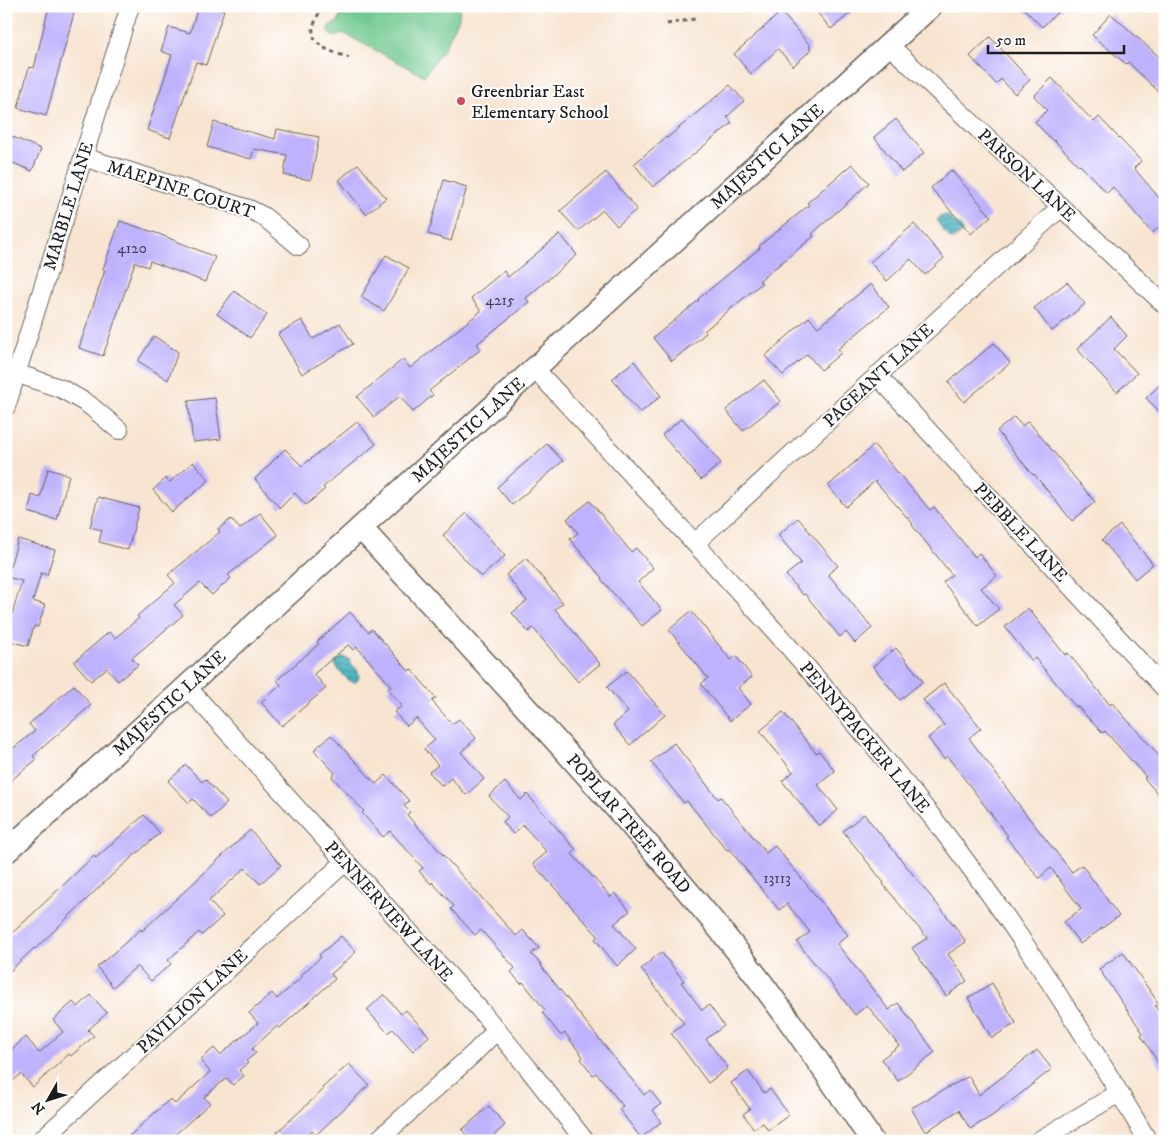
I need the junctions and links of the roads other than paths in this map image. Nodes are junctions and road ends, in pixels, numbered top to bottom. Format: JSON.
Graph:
{"nodes":[{"id":1,"x":130,"y":6,"type":"edge"},
{"id":2,"x":931,"y":6,"type":"edge"},
{"id":3,"x":889,"y":45,"type":"junction"},
{"id":4,"x":83,"y":157,"type":"junction"},
{"id":5,"x":1060,"y":206,"type":"junction"},
{"id":6,"x":299,"y":246,"type":"dead end"},
{"id":7,"x":1165,"y":305,"type":"edge"},
{"id":8,"x":535,"y":369,"type":"junction"},
{"id":9,"x":16,"y":373,"type":"junction"},
{"id":10,"x":877,"y":375,"type":"junction"},
{"id":11,"x":6,"y":406,"type":"edge"},
{"id":12,"x":119,"y":430,"type":"dead end"},
{"id":13,"x":360,"y":528,"type":"junction"},
{"id":14,"x":695,"y":543,"type":"junction"},
{"id":15,"x":187,"y":687,"type":"junction"},
{"id":16,"x":1165,"y":688,"type":"edge"},
{"id":17,"x":6,"y":852,"type":"edge"},
{"id":18,"x":345,"y":862,"type":"junction"},
{"id":19,"x":497,"y":1030,"type":"junction"},
{"id":20,"x":1119,"y":1093,"type":"junction"},
{"id":21,"x":40,"y":1141,"type":"edge"},
{"id":22,"x":378,"y":1141,"type":"edge"},
{"id":23,"x":585,"y":1141,"type":"edge"},
{"id":24,"x":872,"y":1141,"type":"edge"},
{"id":25,"x":1038,"y":1141,"type":"edge"},
{"id":26,"x":1148,"y":1141,"type":"edge"}],
"edges":[{"from":1,"to":4,"type":"street","name":"MARBLE LANE"},
{"from":2,"to":3,"type":"street","name":"MAJESTIC LANE"},
{"from":3,"to":5,"type":"street","name":"PARSON LANE"},
{"from":3,"to":8,"type":"street","name":"MAJESTIC LANE"},
{"from":4,"to":6,"type":"street","name":"MAEPINE COURT"},
{"from":4,"to":9,"type":"street","name":"MARBLE LANE"},
{"from":5,"to":7,"type":"street","name":"PARSON LANE"},
{"from":5,"to":10,"type":"street","name":"PAGEANT LANE"},
{"from":8,"to":13,"type":"street","name":"MAJESTIC LANE"},
{"from":8,"to":14,"type":"street","name":"PENNYPACKER LANE"},
{"from":9,"to":11,"type":"street","name":"MARBLE LANE"},
{"from":9,"to":12,"type":"street"},
{"from":10,"to":14,"type":"street","name":"PAGEANT LANE"},
{"from":10,"to":16,"type":"street","name":"PEBBLE LANE"},
{"from":13,"to":15,"type":"street","name":"MAJESTIC LANE"},
{"from":13,"to":24,"type":"street","name":"POPLAR TREE ROAD"},
{"from":14,"to":20,"type":"street","name":"PENNYPACKER LANE"},
{"from":15,"to":17,"type":"street","name":"MAJESTIC LANE"},
{"from":15,"to":18,"type":"street","name":"PENNERVIEW LANE"},
{"from":18,"to":19,"type":"street","name":"PENNERVIEW LANE"},
{"from":18,"to":21,"type":"street","name":"PAVILION LANE"},
{"from":19,"to":22,"type":"street"},
{"from":19,"to":23,"type":"street","name":"PENNERVIEW LANE"},
{"from":20,"to":25,"type":"street"},
{"from":20,"to":26,"type":"street","name":"PENNYPACKER LANE"}]}
